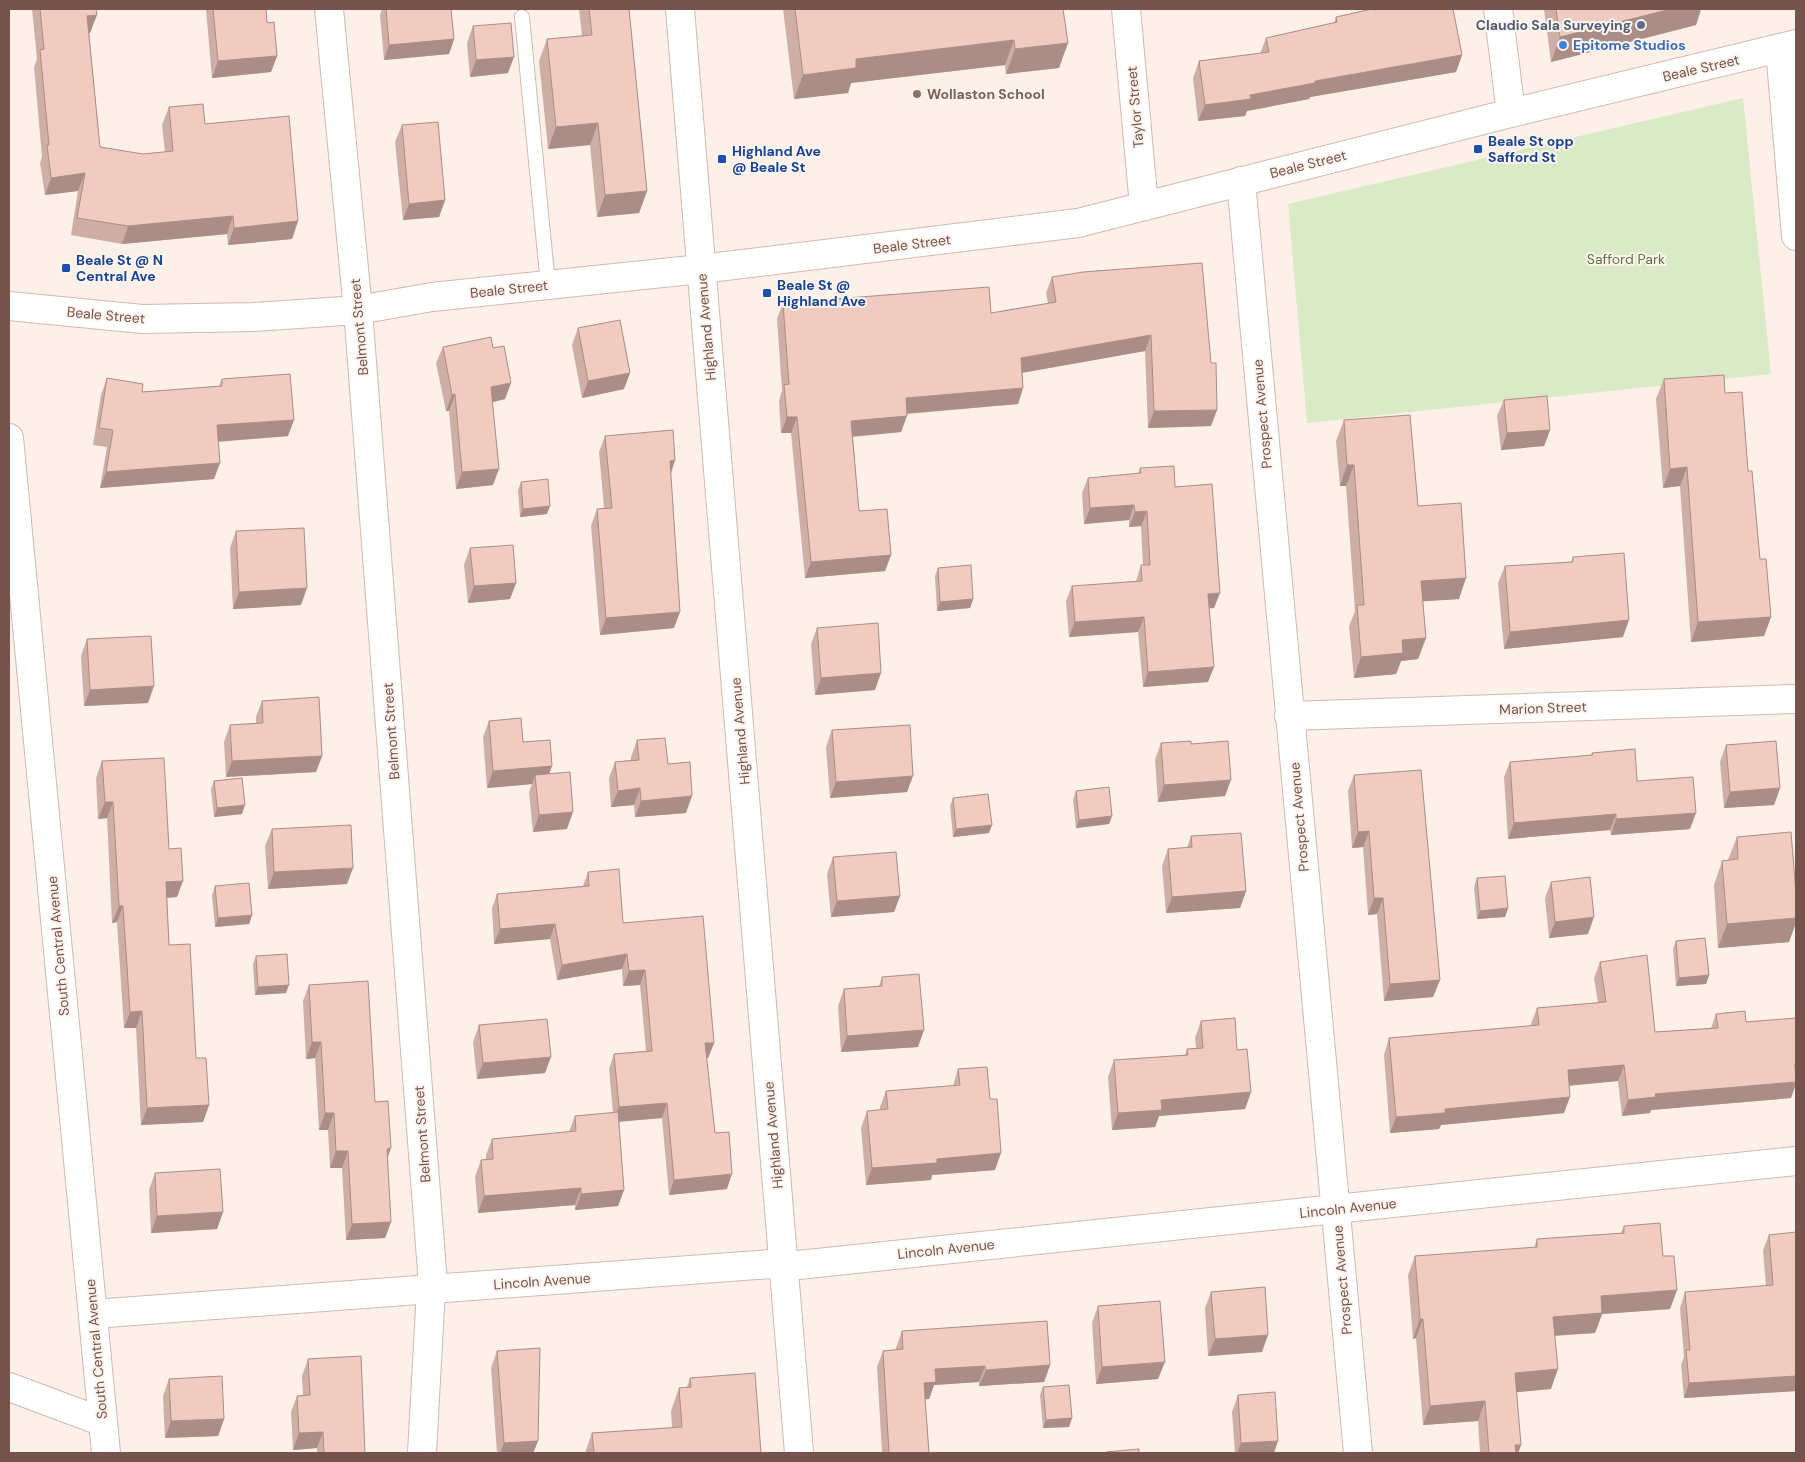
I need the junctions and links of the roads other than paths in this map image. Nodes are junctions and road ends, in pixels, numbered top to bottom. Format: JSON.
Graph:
{"nodes":[{"id":1,"x":329,"y":9,"type":"edge"},
{"id":2,"x":680,"y":9,"type":"edge"},
{"id":3,"x":1126,"y":9,"type":"edge"},
{"id":4,"x":1498,"y":9,"type":"edge"},
{"id":5,"x":522,"y":17,"type":"dead end"},
{"id":6,"x":1788,"y":47,"type":"edge"},
{"id":7,"x":1511,"y":113,"type":"junction"},
{"id":8,"x":1241,"y":181,"type":"junction"},
{"id":9,"x":1144,"y":206,"type":"junction"},
{"id":10,"x":1796,"y":236,"type":"edge"},
{"id":11,"x":701,"y":270,"type":"junction"},
{"id":12,"x":548,"y":285,"type":"junction"},
{"id":13,"x":9,"y":306,"type":"edge"},
{"id":14,"x":358,"y":310,"type":"junction"},
{"id":15,"x":9,"y":438,"type":"edge"},
{"id":16,"x":1796,"y":699,"type":"edge"},
{"id":17,"x":1290,"y":716,"type":"junction"},
{"id":18,"x":1796,"y":1161,"type":"edge"},
{"id":19,"x":1336,"y":1209,"type":"junction"},
{"id":20,"x":784,"y":1263,"type":"junction"},
{"id":21,"x":430,"y":1290,"type":"junction"},
{"id":22,"x":93,"y":1314,"type":"junction"},
{"id":23,"x":9,"y":1387,"type":"edge"},
{"id":24,"x":103,"y":1422,"type":"junction"},
{"id":25,"x":106,"y":1453,"type":"edge"},
{"id":26,"x":422,"y":1453,"type":"edge"},
{"id":27,"x":799,"y":1453,"type":"edge"},
{"id":28,"x":1358,"y":1453,"type":"edge"}],
"edges":[{"from":1,"to":14,"type":"street","name":"Belmont Street"},
{"from":2,"to":11,"type":"street","name":"Highland Avenue"},
{"from":3,"to":9,"type":"street","name":"Taylor Street"},
{"from":4,"to":7,"type":"street"},
{"from":5,"to":12,"type":"lane"},
{"from":6,"to":7,"type":"street","name":"Beale Street"},
{"from":6,"to":10,"type":"street"},
{"from":7,"to":8,"type":"street","name":"Beale Street"},
{"from":8,"to":9,"type":"street","name":"Beale Street"},
{"from":8,"to":17,"type":"street","name":"Prospect Avenue"},
{"from":9,"to":11,"type":"street","name":"Beale Street"},
{"from":11,"to":12,"type":"street","name":"Beale Street"},
{"from":11,"to":20,"type":"street","name":"Highland Avenue"},
{"from":12,"to":14,"type":"street","name":"Beale Street"},
{"from":13,"to":14,"type":"street","name":"Beale Street"},
{"from":14,"to":21,"type":"street","name":"Belmont Street"},
{"from":15,"to":22,"type":"street","name":"South Central Avenue"},
{"from":16,"to":17,"type":"street","name":"Marion Street"},
{"from":17,"to":19,"type":"street","name":"Prospect Avenue"},
{"from":18,"to":19,"type":"street","name":"Lincoln Avenue"},
{"from":19,"to":20,"type":"street","name":"Lincoln Avenue"},
{"from":19,"to":28,"type":"street","name":"Prospect Avenue"},
{"from":20,"to":21,"type":"street","name":"Lincoln Avenue"},
{"from":20,"to":27,"type":"street","name":"Highland Avenue"},
{"from":21,"to":22,"type":"street","name":"Lincoln Avenue"},
{"from":21,"to":26,"type":"street","name":"Belmont Street"},
{"from":22,"to":24,"type":"street","name":"South Central Avenue"},
{"from":23,"to":24,"type":"street"},
{"from":24,"to":25,"type":"street","name":"South Central Avenue"}]}
